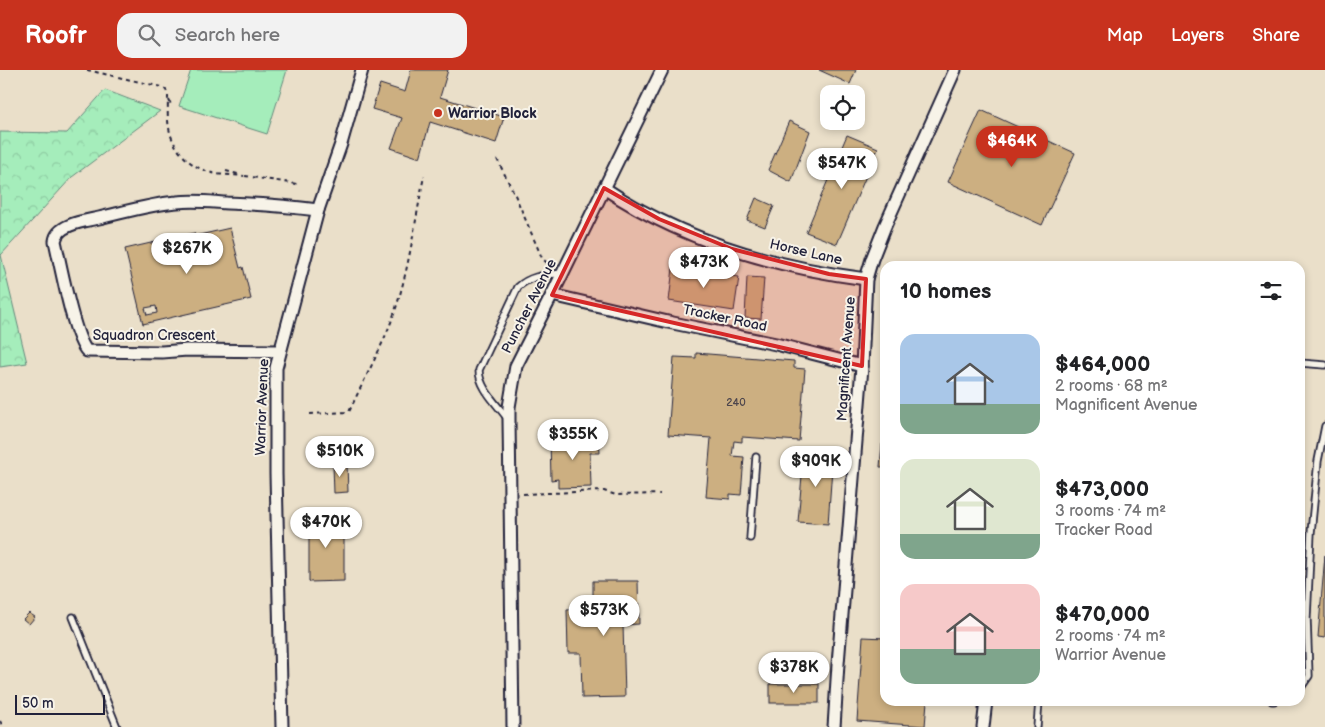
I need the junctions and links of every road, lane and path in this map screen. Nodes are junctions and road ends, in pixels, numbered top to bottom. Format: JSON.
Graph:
{"nodes":[{"id":1,"x":87,"y":70,"type":"edge"},
{"id":2,"x":362,"y":70,"type":"edge"},
{"id":3,"x":662,"y":70,"type":"edge"},
{"id":4,"x":955,"y":70,"type":"edge"},
{"id":5,"x":168,"y":96,"type":"junction"},
{"id":6,"x":172,"y":107,"type":"dead end"},
{"id":7,"x":497,"y":159,"type":"dead end"},
{"id":8,"x":226,"y":171,"type":"dead end"},
{"id":9,"x":244,"y":176,"type":"junction"},
{"id":10,"x":424,"y":176,"type":"dead end"},
{"id":11,"x":297,"y":184,"type":"dead end"},
{"id":12,"x":604,"y":188,"type":"junction"},
{"id":13,"x":318,"y":210,"type":"junction"},
{"id":14,"x":563,"y":273,"type":"junction"},
{"id":15,"x":866,"y":279,"type":"junction"},
{"id":16,"x":552,"y":295,"type":"junction"},
{"id":17,"x":279,"y":352,"type":"junction"},
{"id":18,"x":1305,"y":363,"type":"edge"},
{"id":19,"x":1325,"y":365,"type":"edge"},
{"id":20,"x":862,"y":366,"type":"junction"},
{"id":21,"x":310,"y":414,"type":"dead end"},
{"id":22,"x":509,"y":420,"type":"junction"},
{"id":23,"x":1325,"y":426,"type":"edge"},
{"id":24,"x":756,"y":457,"type":"dead end"},
{"id":25,"x":660,"y":494,"type":"dead end"},
{"id":26,"x":510,"y":495,"type":"junction"},
{"id":27,"x":750,"y":538,"type":"dead end"},
{"id":28,"x":73,"y":617,"type":"dead end"},
{"id":29,"x":1305,"y":682,"type":"edge"},
{"id":30,"x":985,"y":706,"type":"edge"},
{"id":31,"x":1039,"y":706,"type":"edge"},
{"id":32,"x":0,"y":721,"type":"edge"},
{"id":33,"x":3,"y":727,"type":"edge"},
{"id":34,"x":117,"y":727,"type":"edge"},
{"id":35,"x":282,"y":727,"type":"edge"},
{"id":36,"x":513,"y":727,"type":"edge"},
{"id":37,"x":834,"y":727,"type":"edge"},
{"id":38,"x":983,"y":727,"type":"edge"},
{"id":39,"x":1037,"y":727,"type":"edge"}],
"edges":[{"from":1,"to":5,"type":"path"},
{"from":2,"to":13,"type":"street","name":"Warrior Avenue"},
{"from":3,"to":12,"type":"street","name":"Puncher Avenue"},
{"from":4,"to":15,"type":"street","name":"Magnificent Avenue"},
{"from":5,"to":6,"type":"path"},
{"from":5,"to":9,"type":"path"},
{"from":7,"to":14,"type":"path"},
{"from":8,"to":9,"type":"path"},
{"from":9,"to":11,"type":"path"},
{"from":10,"to":21,"type":"path"},
{"from":12,"to":14,"type":"street","name":"Puncher Avenue"},
{"from":12,"to":15,"type":"street","name":"Horse Lane"},
{"from":13,"to":17,"type":"street","name":"Warrior Avenue"},
{"from":13,"to":17,"type":"street","name":"Squadron Crescent"},
{"from":14,"to":16,"type":"street","name":"Puncher Avenue"},
{"from":14,"to":22,"type":"lane"},
{"from":15,"to":20,"type":"street","name":"Magnificent Avenue"},
{"from":16,"to":20,"type":"street","name":"Tracker Road"},
{"from":16,"to":22,"type":"street","name":"Puncher Avenue"},
{"from":17,"to":35,"type":"street","name":"Warrior Avenue"},
{"from":18,"to":19,"type":"lane"},
{"from":20,"to":37,"type":"street","name":"Magnificent Avenue"},
{"from":22,"to":26,"type":"street","name":"Puncher Avenue"},
{"from":23,"to":29,"type":"lane"},
{"from":24,"to":27,"type":"lane"},
{"from":25,"to":26,"type":"path"},
{"from":26,"to":36,"type":"street","name":"Puncher Avenue"},
{"from":28,"to":34,"type":"lane"},
{"from":30,"to":38,"type":"street"},
{"from":31,"to":39,"type":"lane"},
{"from":32,"to":33,"type":"path"}]}
